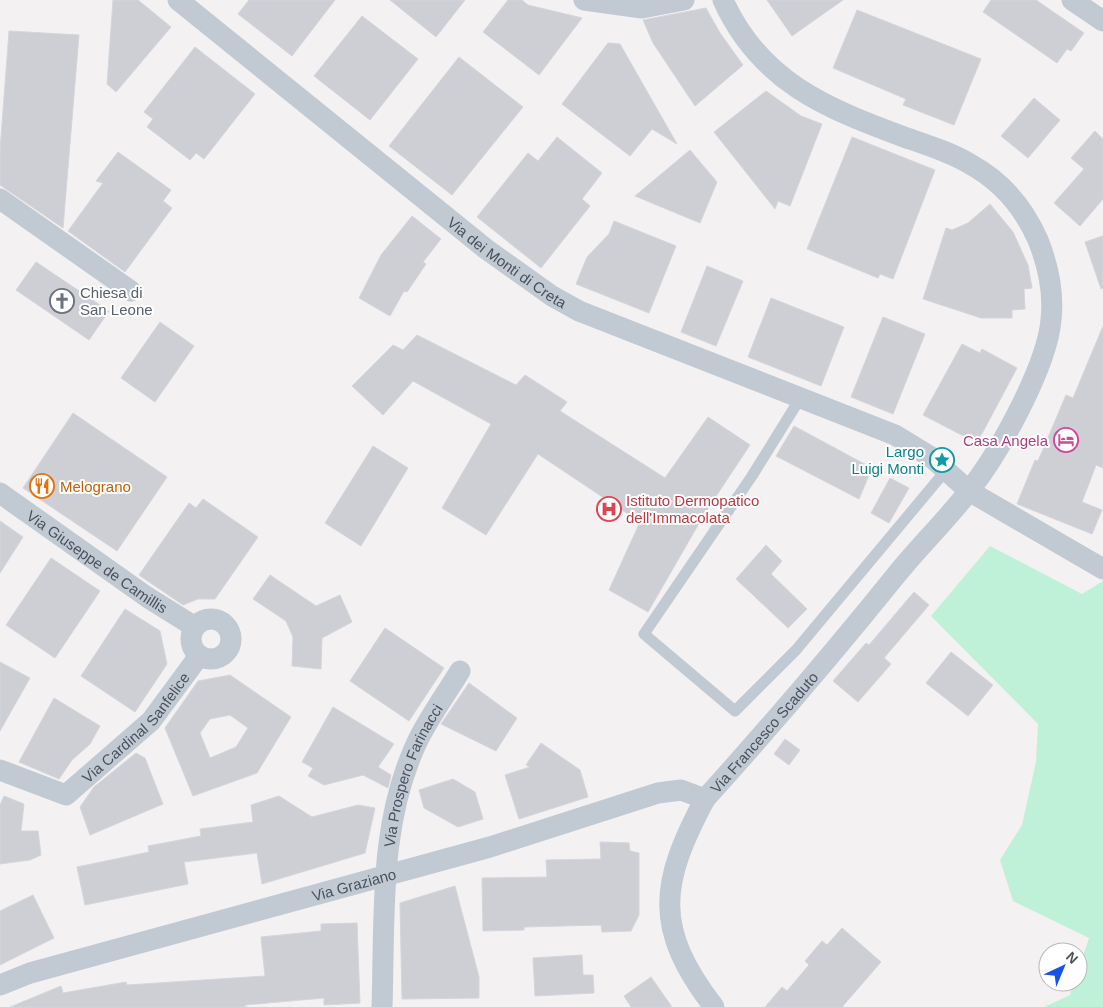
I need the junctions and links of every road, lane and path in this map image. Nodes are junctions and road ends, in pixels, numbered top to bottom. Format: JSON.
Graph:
{"nodes":[{"id":1,"x":178,"y":0,"type":"edge"},
{"id":2,"x":584,"y":0,"type":"edge"},
{"id":3,"x":684,"y":0,"type":"edge"},
{"id":4,"x":723,"y":0,"type":"edge"},
{"id":5,"x":1072,"y":0,"type":"edge"},
{"id":6,"x":1103,"y":21,"type":"edge"},
{"id":7,"x":0,"y":199,"type":"edge"},
{"id":8,"x":131,"y":291,"type":"dead end"},
{"id":9,"x":801,"y":397,"type":"junction"},
{"id":10,"x":947,"y":469,"type":"junction"},
{"id":11,"x":969,"y":491,"type":"junction"},
{"id":12,"x":0,"y":493,"type":"edge"},
{"id":13,"x":1103,"y":569,"type":"edge"},
{"id":14,"x":194,"y":626,"type":"junction"},
{"id":15,"x":199,"y":656,"type":"junction"},
{"id":16,"x":460,"y":671,"type":"dead end"},
{"id":17,"x":0,"y":770,"type":"edge"},
{"id":18,"x":705,"y":799,"type":"junction"},
{"id":19,"x":385,"y":876,"type":"junction"},
{"id":20,"x":0,"y":986,"type":"edge"},
{"id":21,"x":382,"y":1007,"type":"edge"},
{"id":22,"x":714,"y":1007,"type":"edge"}],
"edges":[{"from":1,"to":9,"type":"street","name":"Via dei Monti di Creta"},
{"from":2,"to":3,"type":"street"},
{"from":4,"to":11,"type":"street","name":"Via Francesco Scaduto"},
{"from":5,"to":6,"type":"street"},
{"from":7,"to":8,"type":"street"},
{"from":9,"to":10,"type":"street","name":"Via dei Monti di Creta"},
{"from":9,"to":10,"type":"lane"},
{"from":10,"to":11,"type":"street"},
{"from":11,"to":13,"type":"street"},
{"from":11,"to":18,"type":"street","name":"Via Francesco Scaduto"},
{"from":12,"to":14,"type":"street","name":"Via Giuseppe de Camillis"},
{"from":14,"to":15,"type":"street"},
{"from":14,"to":15,"type":"street"},
{"from":15,"to":17,"type":"street","name":"Via Cardinal Sanfelice"},
{"from":16,"to":19,"type":"street","name":"Via Prospero Farinacci"},
{"from":18,"to":19,"type":"street","name":"Via Graziano"},
{"from":18,"to":22,"type":"street","name":"Via Francesco Scaduto"},
{"from":19,"to":20,"type":"street","name":"Via Graziano"},
{"from":19,"to":21,"type":"street","name":"Via Prospero Farinacci"}]}
